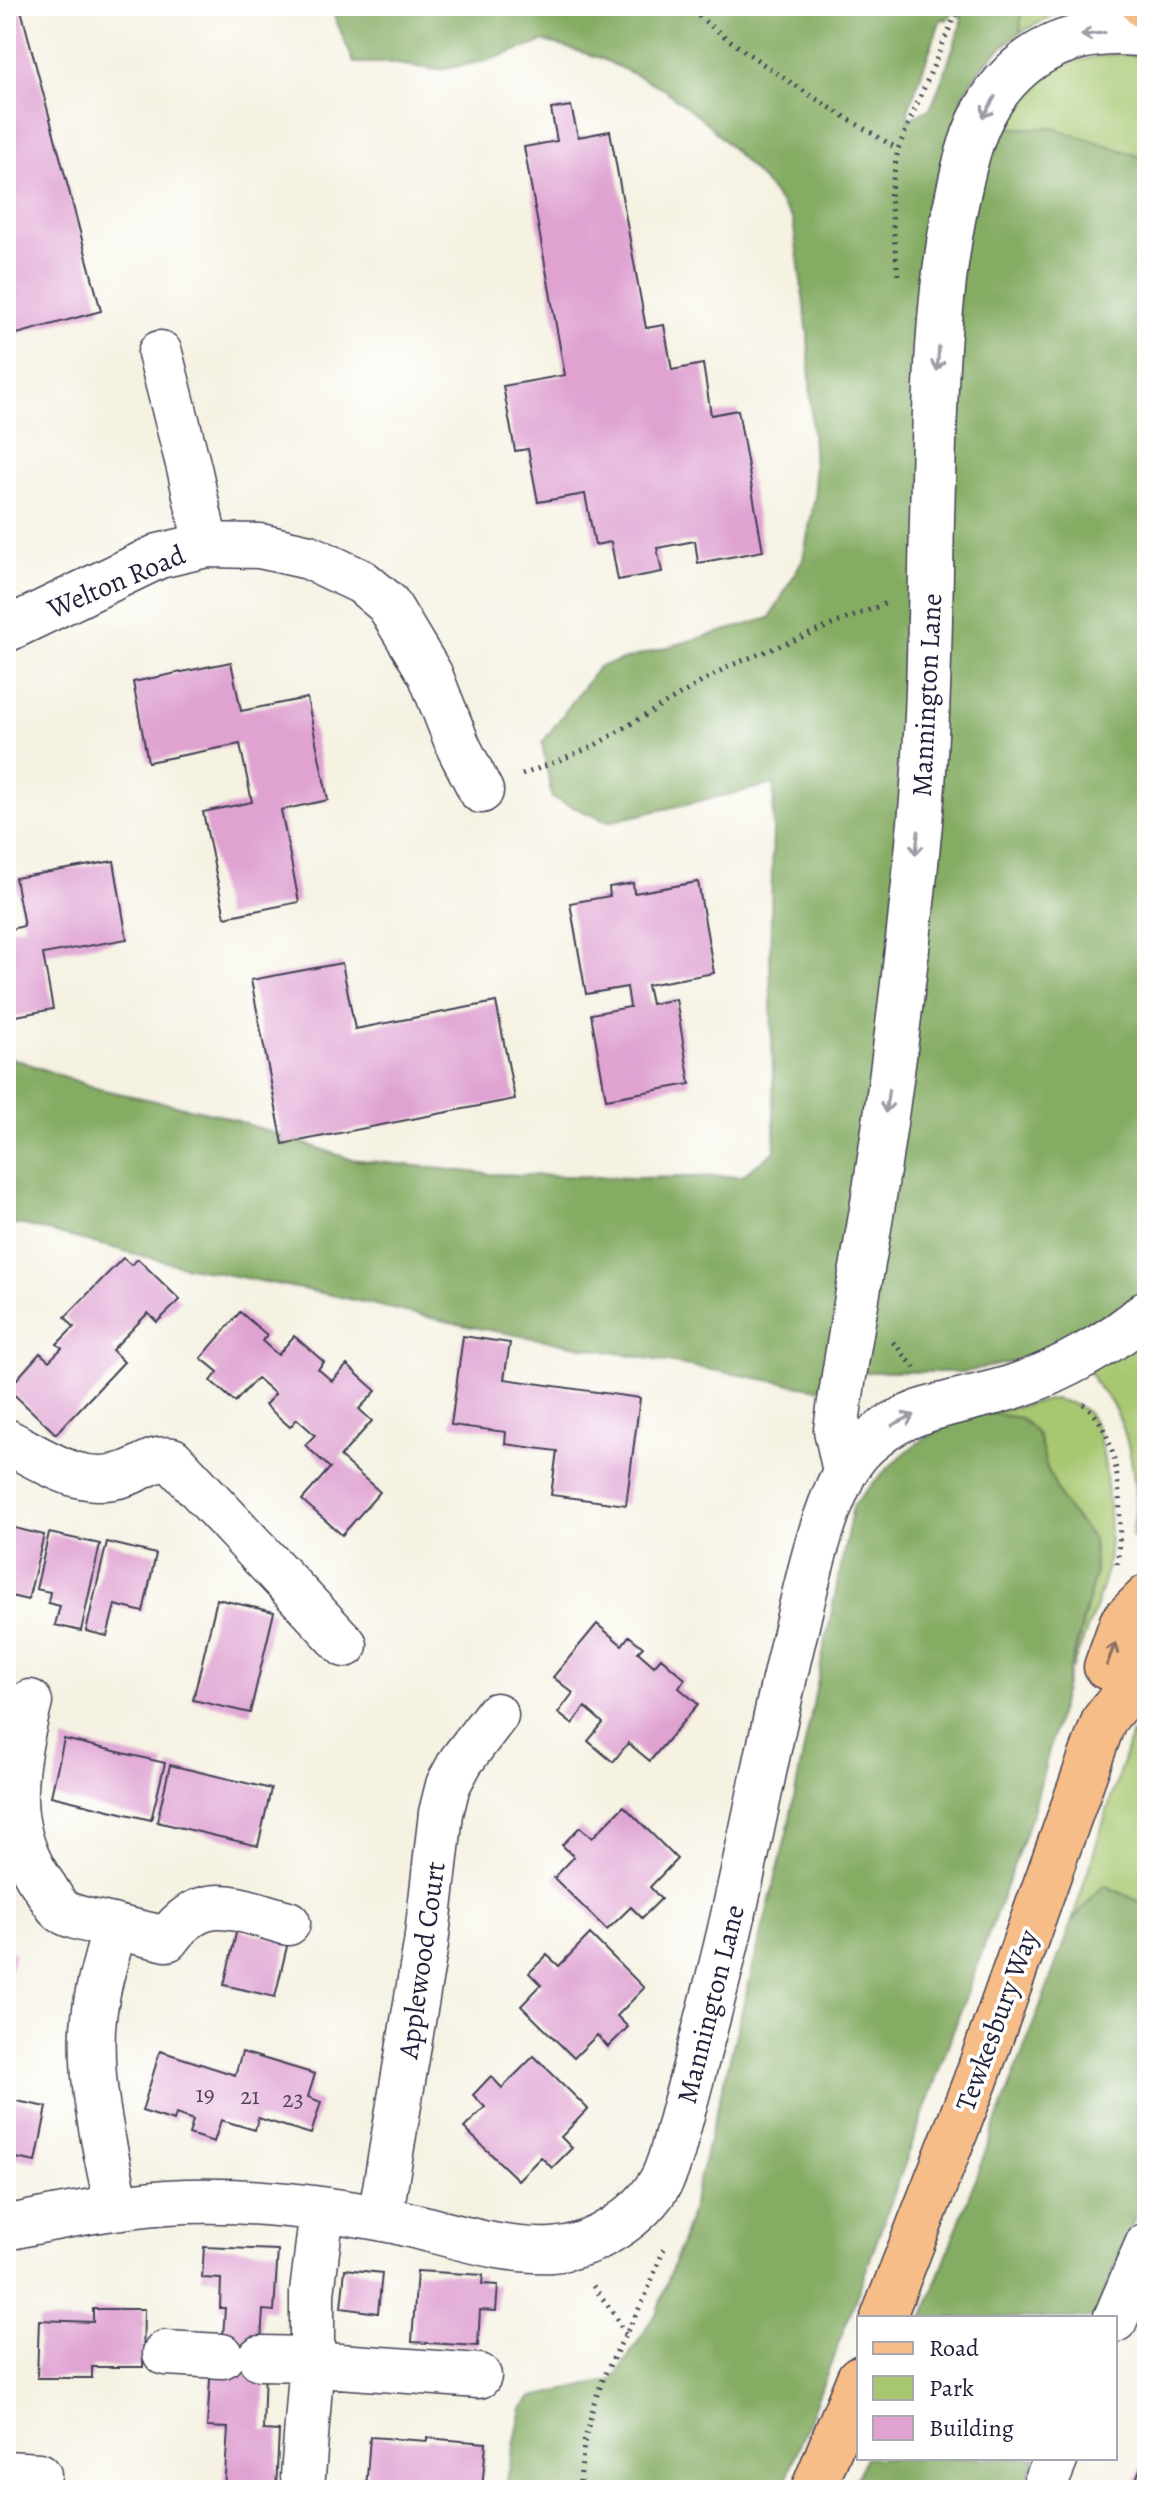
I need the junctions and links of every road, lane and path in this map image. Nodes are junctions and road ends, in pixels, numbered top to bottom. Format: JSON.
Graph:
{"nodes":[{"id":1,"x":686,"y":6,"type":"edge"},
{"id":2,"x":1147,"y":35,"type":"edge"},
{"id":3,"x":898,"y":149,"type":"dead end"},
{"id":4,"x":160,"y":353,"type":"dead end"},
{"id":5,"x":206,"y":545,"type":"junction"},
{"id":6,"x":898,"y":599,"type":"dead end"},
{"id":7,"x":6,"y":630,"type":"edge"},
{"id":8,"x":481,"y":791,"type":"joint"},
{"id":9,"x":1147,"y":1312,"type":"edge"},
{"id":10,"x":1082,"y":1403,"type":"dead end"},
{"id":11,"x":6,"y":1441,"type":"edge"},
{"id":12,"x":845,"y":1471,"type":"junction"},
{"id":13,"x":1117,"y":1566,"type":"dead end"},
{"id":14,"x":1147,"y":1597,"type":"edge"},
{"id":15,"x":1147,"y":1640,"type":"edge"},
{"id":16,"x":345,"y":1645,"type":"dead end"},
{"id":17,"x":30,"y":1702,"type":"dead end"},
{"id":18,"x":496,"y":1715,"type":"dead end"},
{"id":19,"x":1104,"y":1720,"type":"junction"},
{"id":20,"x":288,"y":1923,"type":"dead end"},
{"id":21,"x":115,"y":1927,"type":"junction"},
{"id":22,"x":117,"y":2207,"type":"junction"},
{"id":23,"x":322,"y":2210,"type":"junction"},
{"id":24,"x":380,"y":2218,"type":"junction"},
{"id":25,"x":6,"y":2228,"type":"edge"},
{"id":26,"x":1147,"y":2245,"type":"edge"},
{"id":27,"x":573,"y":2246,"type":"junction"},
{"id":28,"x":884,"y":2316,"type":"edge"},
{"id":29,"x":1117,"y":2316,"type":"edge"},
{"id":30,"x":625,"y":2335,"type":"dead end"},
{"id":31,"x":165,"y":2353,"type":"dead end"},
{"id":32,"x":312,"y":2362,"type":"junction"},
{"id":33,"x":479,"y":2376,"type":"dead end"},
{"id":34,"x":857,"y":2383,"type":"edge"},
{"id":35,"x":1055,"y":2460,"type":"edge"},
{"id":36,"x":303,"y":2476,"type":"dead end"},
{"id":37,"x":813,"y":2490,"type":"edge"},
{"id":38,"x":1043,"y":2490,"type":"edge"}],
"edges":[{"from":1,"to":3,"type":"path"},
{"from":2,"to":12,"type":"street","name":"Mannington Lane","one_way":true},
{"from":4,"to":5,"type":"street"},
{"from":5,"to":7,"type":"street","name":"Welton Road"},
{"from":5,"to":8,"type":"street","name":"Welton Road"},
{"from":6,"to":8,"type":"path"},
{"from":12,"to":9,"type":"street","name":"Mannington Lane","one_way":true},
{"from":10,"to":13,"type":"path"},
{"from":11,"to":16,"type":"street"},
{"from":12,"to":27,"type":"street","name":"Mannington Lane"},
{"from":19,"to":14,"type":"main road","name":"Tewkesbury Way","one_way":true},
{"from":15,"to":19,"type":"main road","name":"Tewkesbury Way"},
{"from":17,"to":21,"type":"street"},
{"from":18,"to":24,"type":"street","name":"Applewood Court"},
{"from":19,"to":28,"type":"main road","name":"Tewkesbury Way"},
{"from":20,"to":21,"type":"street"},
{"from":21,"to":22,"type":"street"},
{"from":22,"to":23,"type":"street","name":"Mannington Lane"},
{"from":22,"to":25,"type":"street","name":"Mannington Lane"},
{"from":23,"to":24,"type":"street","name":"Mannington Lane"},
{"from":23,"to":32,"type":"street"},
{"from":24,"to":27,"type":"street","name":"Mannington Lane"},
{"from":26,"to":29,"type":"street"},
{"from":27,"to":30,"type":"path"},
{"from":31,"to":32,"type":"street"},
{"from":32,"to":33,"type":"street"},
{"from":32,"to":36,"type":"street"},
{"from":34,"to":37,"type":"main road"},
{"from":35,"to":38,"type":"street"}]}
